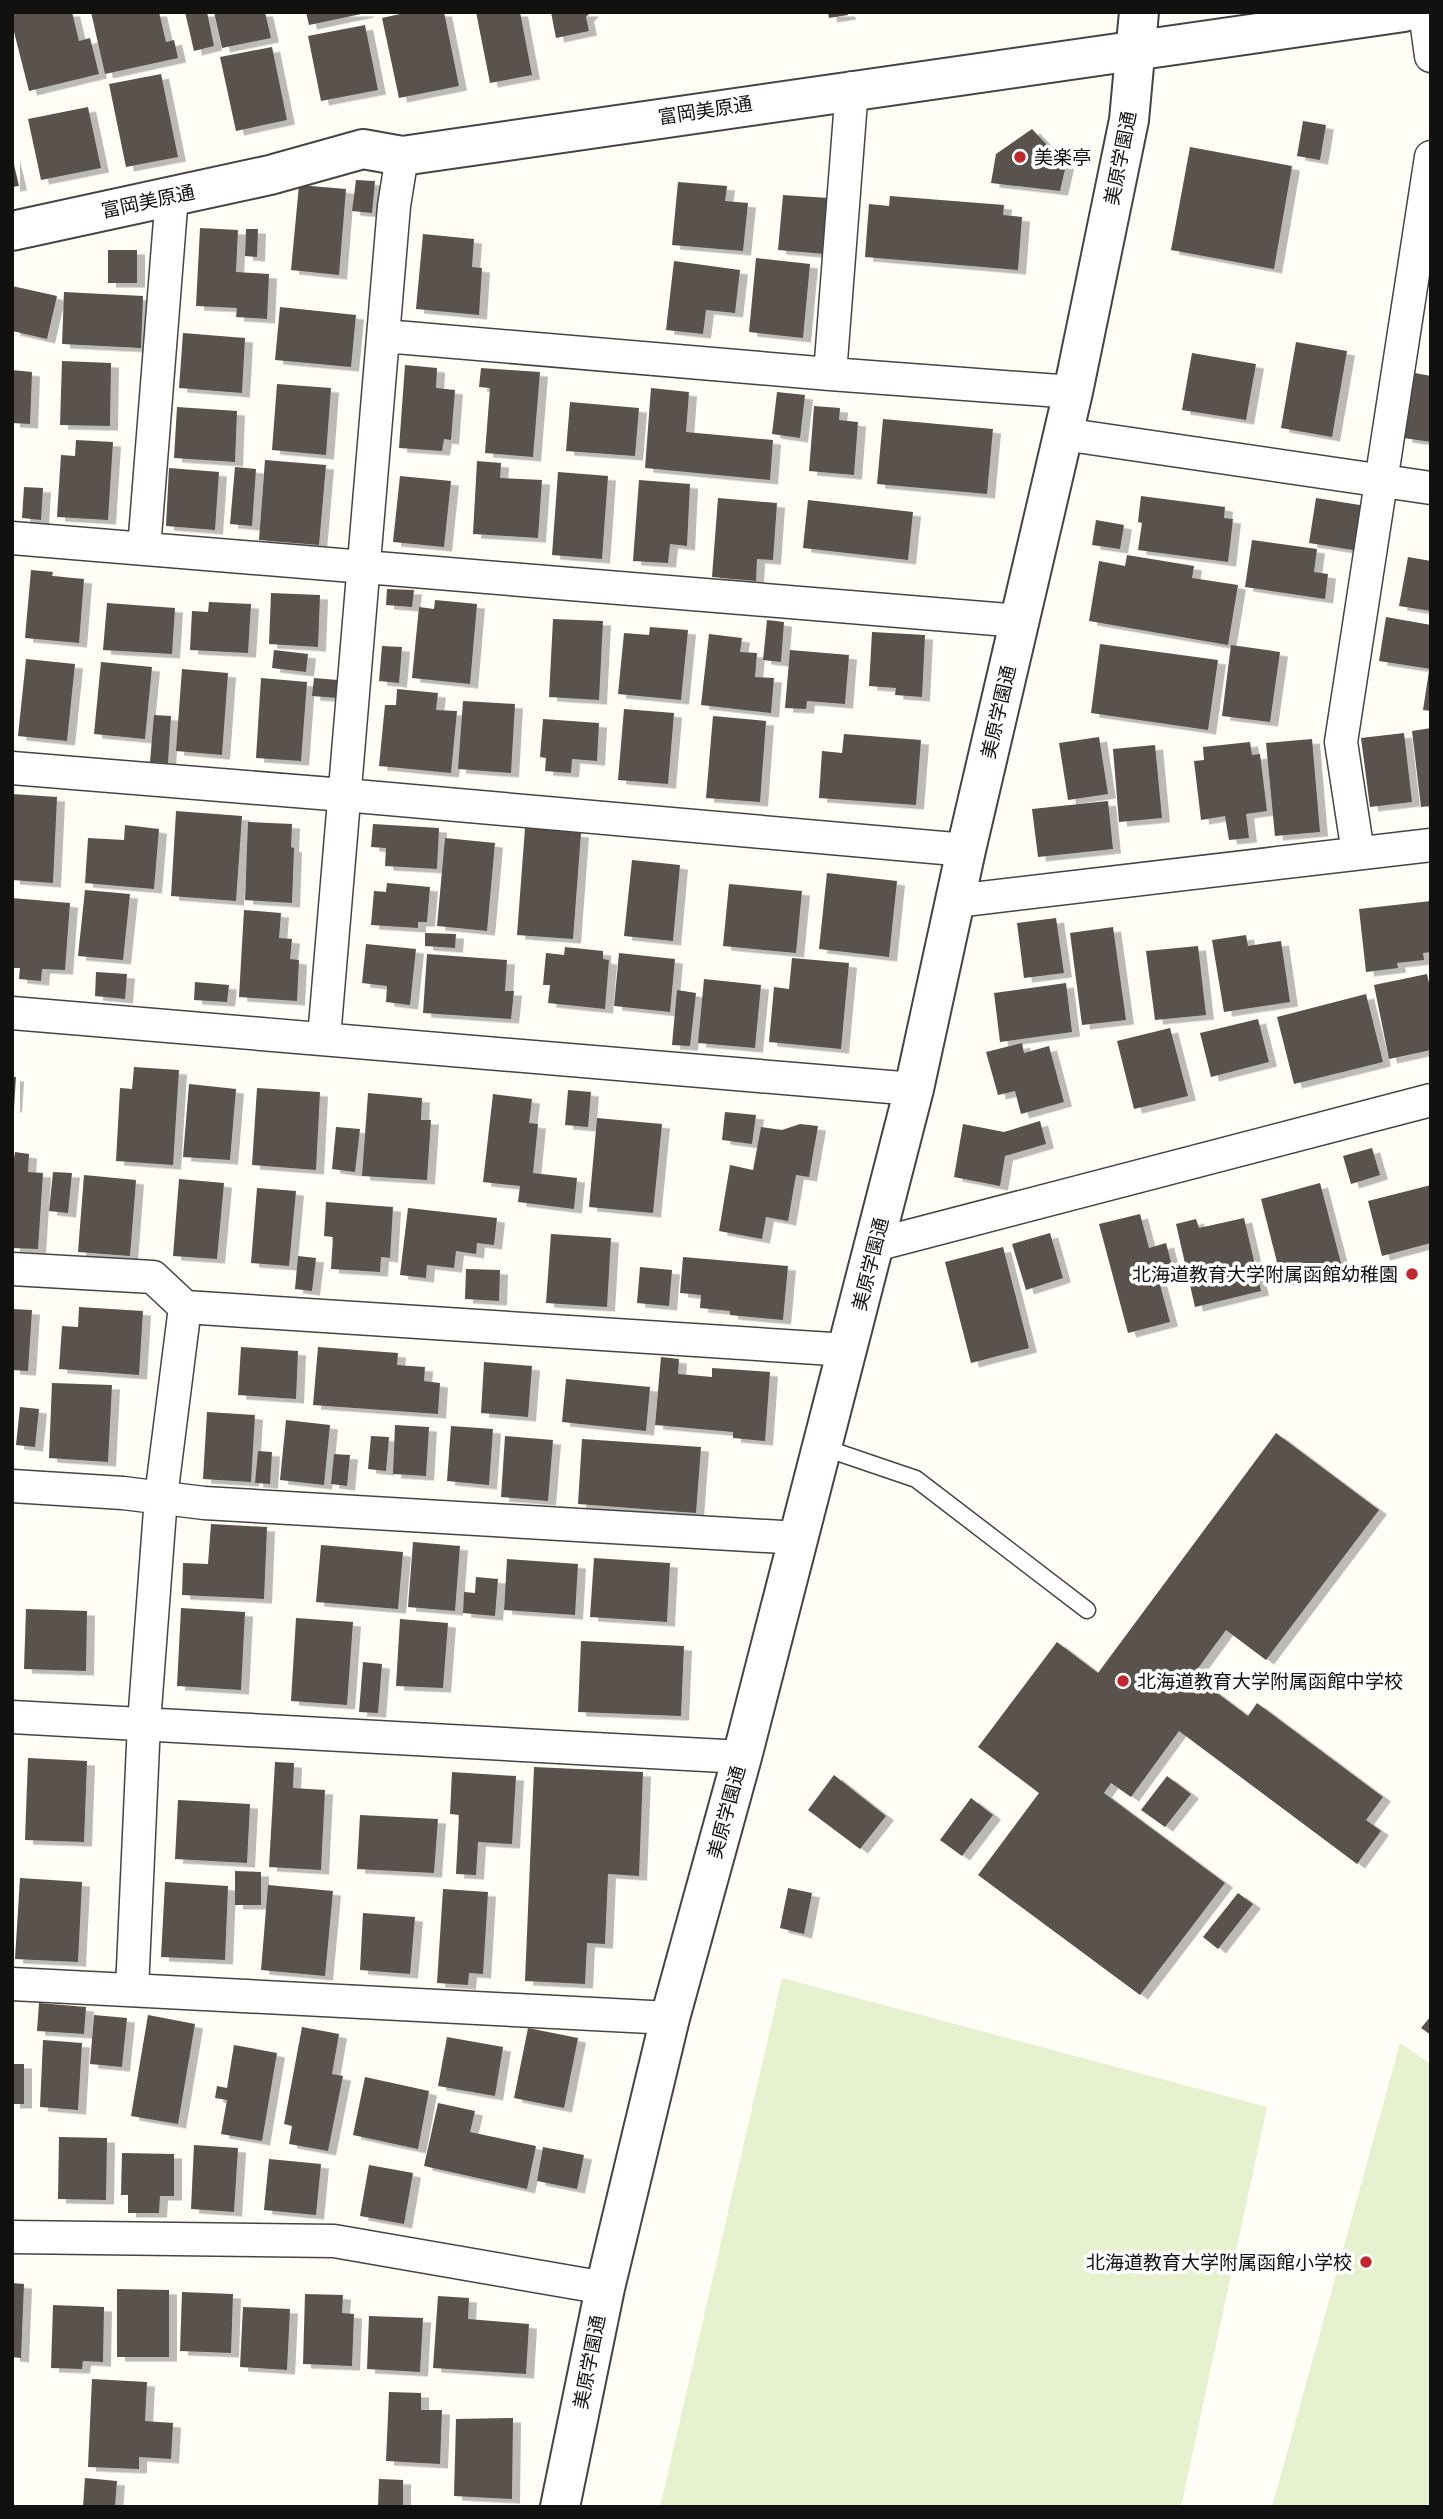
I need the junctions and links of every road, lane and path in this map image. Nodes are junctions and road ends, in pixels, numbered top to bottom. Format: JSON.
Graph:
{"nodes":[{"id":1,"x":1139,"y":12,"type":"edge"},
{"id":2,"x":1404,"y":12,"type":"edge"},
{"id":3,"x":1425,"y":12,"type":"edge"},
{"id":4,"x":1136,"y":51,"type":"junction"},
{"id":5,"x":1431,"y":56,"type":"edge"},
{"id":6,"x":852,"y":88,"type":"junction"},
{"id":7,"x":402,"y":156,"type":"junction"},
{"id":8,"x":1431,"y":157,"type":"edge"},
{"id":9,"x":172,"y":195,"type":"junction"},
{"id":10,"x":12,"y":231,"type":"edge"},
{"id":11,"x":384,"y":336,"type":"junction"},
{"id":12,"x":830,"y":374,"type":"junction"},
{"id":13,"x":1073,"y":392,"type":"junction"},
{"id":14,"x":1063,"y":434,"type":"junction"},
{"id":15,"x":1380,"y":481,"type":"junction"},
{"id":16,"x":1431,"y":488,"type":"edge"},
{"id":17,"x":12,"y":538,"type":"edge"},
{"id":18,"x":144,"y":549,"type":"junction"},
{"id":19,"x":364,"y":566,"type":"junction"},
{"id":20,"x":1020,"y":621,"type":"junction"},
{"id":21,"x":12,"y":768,"type":"edge"},
{"id":22,"x":344,"y":795,"type":"junction"},
{"id":23,"x":1431,"y":845,"type":"edge"},
{"id":24,"x":966,"y":850,"type":"junction"},
{"id":25,"x":1358,"y":853,"type":"junction"},
{"id":26,"x":956,"y":901,"type":"junction"},
{"id":27,"x":12,"y":1013,"type":"edge"},
{"id":28,"x":324,"y":1038,"type":"junction"},
{"id":29,"x":914,"y":1089,"type":"junction"},
{"id":30,"x":1431,"y":1100,"type":"edge"},
{"id":31,"x":874,"y":1245,"type":"junction"},
{"id":32,"x":12,"y":1269,"type":"edge"},
{"id":33,"x":185,"y":1307,"type":"junction"},
{"id":34,"x":848,"y":1350,"type":"junction"},
{"id":35,"x":822,"y":1447,"type":"junction"},
{"id":36,"x":12,"y":1486,"type":"edge"},
{"id":37,"x":162,"y":1497,"type":"junction"},
{"id":38,"x":799,"y":1538,"type":"junction"},
{"id":39,"x":1087,"y":1610,"type":"dead end"},
{"id":40,"x":12,"y":1717,"type":"edge"},
{"id":41,"x":144,"y":1723,"type":"junction"},
{"id":42,"x":742,"y":1757,"type":"junction"},
{"id":43,"x":12,"y":1984,"type":"edge"},
{"id":44,"x":132,"y":1990,"type":"junction"},
{"id":45,"x":670,"y":2018,"type":"junction"},
{"id":46,"x":12,"y":2237,"type":"edge"},
{"id":47,"x":604,"y":2288,"type":"junction"},
{"id":48,"x":560,"y":2507,"type":"edge"}],
"edges":[{"from":1,"to":4,"type":"street","name":"美原学園通"},
{"from":2,"to":4,"type":"street","name":"富岡美原通"},
{"from":3,"to":5,"type":"street"},
{"from":4,"to":6,"type":"street","name":"富岡美原通"},
{"from":4,"to":13,"type":"street","name":"美原学園通"},
{"from":6,"to":7,"type":"street","name":"富岡美原通"},
{"from":6,"to":12,"type":"street"},
{"from":7,"to":9,"type":"street","name":"富岡美原通"},
{"from":7,"to":11,"type":"street"},
{"from":8,"to":15,"type":"street"},
{"from":9,"to":10,"type":"street","name":"富岡美原通"},
{"from":9,"to":18,"type":"street"},
{"from":11,"to":12,"type":"street"},
{"from":11,"to":19,"type":"street"},
{"from":12,"to":13,"type":"street"},
{"from":13,"to":14,"type":"street","name":"美原学園通"},
{"from":14,"to":15,"type":"street"},
{"from":14,"to":20,"type":"street","name":"美原学園通"},
{"from":15,"to":16,"type":"street"},
{"from":15,"to":25,"type":"street"},
{"from":17,"to":18,"type":"street"},
{"from":18,"to":19,"type":"street"},
{"from":19,"to":20,"type":"street"},
{"from":19,"to":22,"type":"street"},
{"from":20,"to":24,"type":"street","name":"美原学園通"},
{"from":21,"to":22,"type":"street"},
{"from":22,"to":24,"type":"street"},
{"from":22,"to":28,"type":"street"},
{"from":23,"to":25,"type":"street"},
{"from":24,"to":26,"type":"street","name":"美原学園通"},
{"from":25,"to":26,"type":"street"},
{"from":26,"to":29,"type":"street","name":"美原学園通"},
{"from":27,"to":28,"type":"street"},
{"from":28,"to":29,"type":"street"},
{"from":29,"to":31,"type":"street","name":"美原学園通"},
{"from":30,"to":31,"type":"street"},
{"from":31,"to":34,"type":"street","name":"美原学園通"},
{"from":32,"to":33,"type":"street"},
{"from":33,"to":34,"type":"street"},
{"from":33,"to":37,"type":"street"},
{"from":34,"to":35,"type":"street","name":"美原学園通"},
{"from":35,"to":38,"type":"street","name":"美原学園通"},
{"from":35,"to":39,"type":"lane"},
{"from":36,"to":37,"type":"street"},
{"from":37,"to":38,"type":"street"},
{"from":37,"to":41,"type":"street"},
{"from":38,"to":42,"type":"street","name":"美原学園通"},
{"from":40,"to":41,"type":"street"},
{"from":41,"to":42,"type":"street"},
{"from":41,"to":44,"type":"street"},
{"from":42,"to":45,"type":"street","name":"美原学園通"},
{"from":43,"to":44,"type":"street"},
{"from":44,"to":45,"type":"street"},
{"from":45,"to":47,"type":"street","name":"美原学園通"},
{"from":46,"to":47,"type":"street"},
{"from":47,"to":48,"type":"street","name":"美原学園通"}]}
